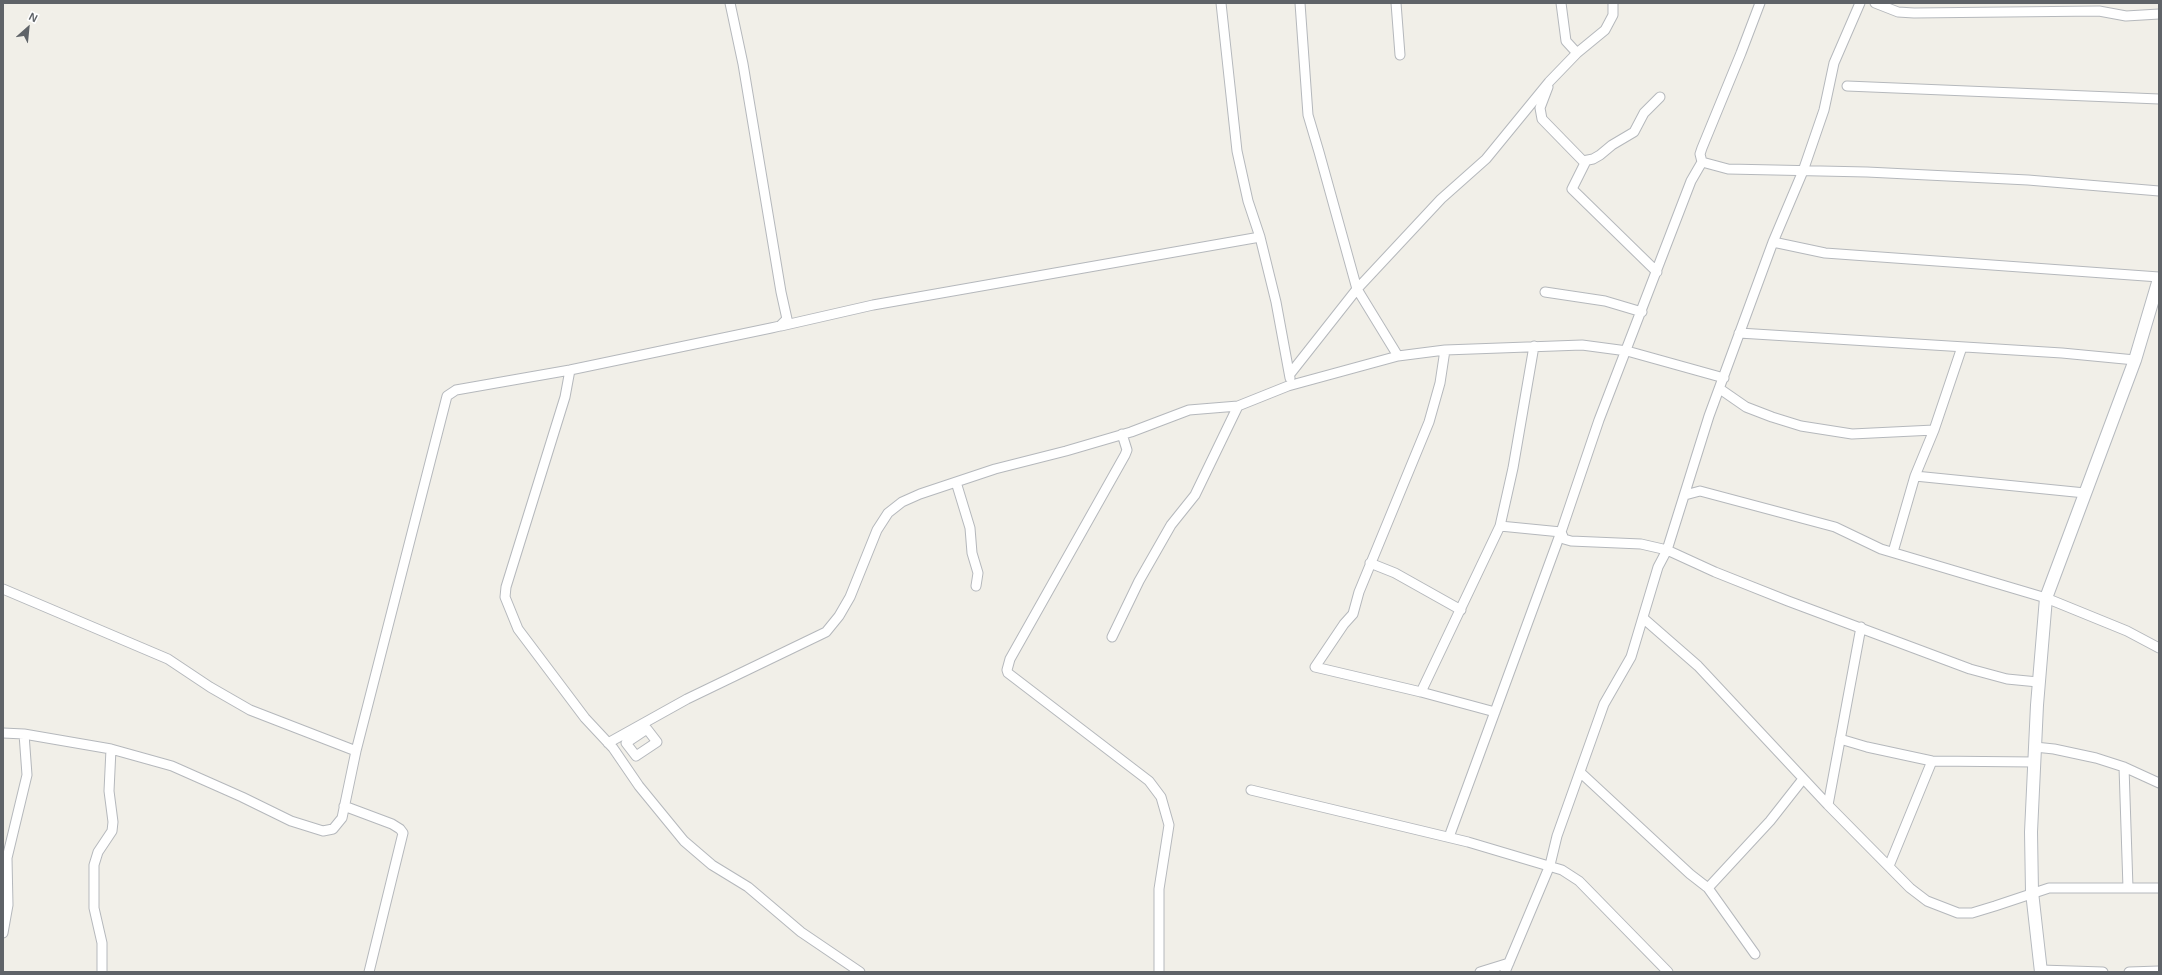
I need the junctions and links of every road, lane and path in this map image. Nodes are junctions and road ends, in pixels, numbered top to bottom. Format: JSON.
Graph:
{"nodes":[{"id":1,"x":730,"y":3,"type":"edge"},
{"id":2,"x":1220,"y":3,"type":"edge"},
{"id":3,"x":1300,"y":3,"type":"edge"},
{"id":4,"x":1396,"y":3,"type":"edge"},
{"id":5,"x":1561,"y":3,"type":"edge"},
{"id":6,"x":1613,"y":3,"type":"edge"},
{"id":7,"x":1760,"y":3,"type":"edge"},
{"id":8,"x":1860,"y":3,"type":"edge"},
{"id":9,"x":1875,"y":3,"type":"edge"},
{"id":10,"x":2159,"y":14,"type":"edge"},
{"id":11,"x":1577,"y":52,"type":"junction"},
{"id":12,"x":1400,"y":55,"type":"dead end"},
{"id":13,"x":1552,"y":79,"type":"junction"},
{"id":14,"x":1847,"y":86,"type":"dead end"},
{"id":15,"x":1660,"y":97,"type":"dead end"},
{"id":16,"x":2159,"y":99,"type":"edge"},
{"id":17,"x":1586,"y":161,"type":"junction"},
{"id":18,"x":1702,"y":162,"type":"junction"},
{"id":19,"x":1803,"y":171,"type":"junction"},
{"id":20,"x":2159,"y":191,"type":"edge"},
{"id":21,"x":1260,"y":237,"type":"junction"},
{"id":22,"x":1773,"y":242,"type":"junction"},
{"id":23,"x":1657,"y":272,"type":"junction"},
{"id":24,"x":2159,"y":278,"type":"edge"},
{"id":25,"x":1357,"y":290,"type":"junction"},
{"id":26,"x":1545,"y":292,"type":"dead end"},
{"id":27,"x":1642,"y":312,"type":"junction"},
{"id":28,"x":780,"y":326,"type":"junction"},
{"id":29,"x":1740,"y":333,"type":"junction"},
{"id":30,"x":1534,"y":346,"type":"junction"},
{"id":31,"x":1962,"y":347,"type":"junction"},
{"id":32,"x":1445,"y":350,"type":"junction"},
{"id":33,"x":1627,"y":351,"type":"junction"},
{"id":34,"x":1398,"y":356,"type":"junction"},
{"id":35,"x":2135,"y":360,"type":"junction"},
{"id":36,"x":570,"y":370,"type":"junction"},
{"id":37,"x":1290,"y":374,"type":"junction"},
{"id":38,"x":1724,"y":378,"type":"junction"},
{"id":39,"x":1288,"y":386,"type":"junction"},
{"id":40,"x":1720,"y":389,"type":"junction"},
{"id":41,"x":1238,"y":406,"type":"junction"},
{"id":42,"x":1934,"y":430,"type":"junction"},
{"id":43,"x":1122,"y":434,"type":"junction"},
{"id":44,"x":1915,"y":476,"type":"junction"},
{"id":45,"x":1690,"y":479,"type":"junction"},
{"id":46,"x":956,"y":482,"type":"junction"},
{"id":47,"x":1700,"y":491,"type":"junction"},
{"id":48,"x":2085,"y":493,"type":"junction"},
{"id":49,"x":1686,"y":495,"type":"junction"},
{"id":50,"x":1500,"y":526,"type":"junction"},
{"id":51,"x":1561,"y":532,"type":"junction"},
{"id":52,"x":1667,"y":550,"type":"junction"},
{"id":53,"x":1893,"y":552,"type":"junction"},
{"id":54,"x":1370,"y":563,"type":"junction"},
{"id":55,"x":976,"y":586,"type":"dead end"},
{"id":56,"x":3,"y":589,"type":"edge"},
{"id":57,"x":2046,"y":598,"type":"junction"},
{"id":58,"x":1461,"y":610,"type":"junction"},
{"id":59,"x":1643,"y":618,"type":"junction"},
{"id":60,"x":1861,"y":627,"type":"junction"},
{"id":61,"x":1112,"y":637,"type":"dead end"},
{"id":62,"x":2159,"y":648,"type":"edge"},
{"id":63,"x":2038,"y":682,"type":"junction"},
{"id":64,"x":1421,"y":692,"type":"junction"},
{"id":65,"x":1495,"y":712,"type":"junction"},
{"id":66,"x":3,"y":733,"type":"edge"},
{"id":67,"x":24,"y":734,"type":"junction"},
{"id":68,"x":1840,"y":739,"type":"junction"},
{"id":69,"x":608,"y":742,"type":"junction"},
{"id":70,"x":2035,"y":747,"type":"junction"},
{"id":71,"x":112,"y":749,"type":"junction"},
{"id":72,"x":356,"y":751,"type":"junction"},
{"id":73,"x":1932,"y":761,"type":"junction"},
{"id":74,"x":2034,"y":762,"type":"junction"},
{"id":75,"x":2124,"y":767,"type":"junction"},
{"id":76,"x":1581,"y":773,"type":"junction"},
{"id":77,"x":1803,"y":779,"type":"junction"},
{"id":78,"x":2159,"y":782,"type":"edge"},
{"id":79,"x":1251,"y":790,"type":"dead end"},
{"id":80,"x":1828,"y":805,"type":"junction"},
{"id":81,"x":344,"y":806,"type":"junction"},
{"id":82,"x":1449,"y":837,"type":"junction"},
{"id":83,"x":1550,"y":865,"type":"junction"},
{"id":84,"x":1889,"y":866,"type":"junction"},
{"id":85,"x":1708,"y":888,"type":"junction"},
{"id":86,"x":2128,"y":888,"type":"junction"},
{"id":87,"x":2159,"y":888,"type":"edge"},
{"id":88,"x":2032,"y":892,"type":"junction"},
{"id":89,"x":3,"y":933,"type":"edge"},
{"id":90,"x":1755,"y":954,"type":"dead end"},
{"id":91,"x":1509,"y":963,"type":"junction"},
{"id":92,"x":2041,"y":971,"type":"edge"},
{"id":93,"x":2159,"y":971,"type":"edge"},
{"id":94,"x":102,"y":972,"type":"edge"},
{"id":95,"x":369,"y":972,"type":"edge"},
{"id":96,"x":860,"y":972,"type":"edge"},
{"id":97,"x":1159,"y":972,"type":"edge"},
{"id":98,"x":1480,"y":972,"type":"edge"},
{"id":99,"x":1505,"y":972,"type":"edge"},
{"id":100,"x":1668,"y":972,"type":"edge"},
{"id":101,"x":2103,"y":972,"type":"edge"},
{"id":102,"x":2129,"y":972,"type":"edge"}],
"edges":[{"from":1,"to":28,"type":"street"},
{"from":2,"to":21,"type":"street"},
{"from":3,"to":25,"type":"street"},
{"from":4,"to":12,"type":"street"},
{"from":5,"to":11,"type":"street"},
{"from":6,"to":11,"type":"street"},
{"from":7,"to":18,"type":"street"},
{"from":8,"to":19,"type":"street"},
{"from":9,"to":10,"type":"street"},
{"from":11,"to":13,"type":"street"},
{"from":13,"to":17,"type":"street"},
{"from":13,"to":25,"type":"street"},
{"from":14,"to":16,"type":"street"},
{"from":15,"to":17,"type":"street"},
{"from":17,"to":23,"type":"street"},
{"from":18,"to":19,"type":"street"},
{"from":18,"to":23,"type":"street"},
{"from":19,"to":20,"type":"street"},
{"from":19,"to":22,"type":"street"},
{"from":21,"to":28,"type":"street"},
{"from":21,"to":37,"type":"street"},
{"from":22,"to":24,"type":"street"},
{"from":22,"to":29,"type":"street"},
{"from":23,"to":27,"type":"street"},
{"from":24,"to":35,"type":"street"},
{"from":25,"to":34,"type":"street"},
{"from":25,"to":37,"type":"street"},
{"from":26,"to":27,"type":"street"},
{"from":27,"to":33,"type":"street"},
{"from":28,"to":36,"type":"street"},
{"from":29,"to":31,"type":"street"},
{"from":29,"to":38,"type":"street"},
{"from":30,"to":32,"type":"street"},
{"from":30,"to":33,"type":"street"},
{"from":30,"to":50,"type":"street"},
{"from":31,"to":35,"type":"street"},
{"from":31,"to":42,"type":"street"},
{"from":32,"to":34,"type":"street"},
{"from":32,"to":54,"type":"street"},
{"from":33,"to":38,"type":"street"},
{"from":33,"to":51,"type":"street"},
{"from":34,"to":39,"type":"street"},
{"from":35,"to":48,"type":"street"},
{"from":36,"to":69,"type":"street"},
{"from":36,"to":72,"type":"street"},
{"from":37,"to":39,"type":"street"},
{"from":38,"to":40,"type":"street"},
{"from":39,"to":41,"type":"street"},
{"from":40,"to":42,"type":"street"},
{"from":40,"to":45,"type":"street"},
{"from":41,"to":43,"type":"street"},
{"from":41,"to":61,"type":"street"},
{"from":42,"to":44,"type":"street"},
{"from":43,"to":46,"type":"street"},
{"from":43,"to":97,"type":"street"},
{"from":44,"to":48,"type":"street"},
{"from":44,"to":53,"type":"street"},
{"from":45,"to":47,"type":"street"},
{"from":45,"to":49,"type":"street"},
{"from":46,"to":55,"type":"street"},
{"from":46,"to":69,"type":"street"},
{"from":47,"to":49,"type":"street"},
{"from":47,"to":53,"type":"street"},
{"from":48,"to":57,"type":"street"},
{"from":49,"to":52,"type":"street"},
{"from":50,"to":51,"type":"street"},
{"from":50,"to":58,"type":"street"},
{"from":51,"to":52,"type":"street"},
{"from":51,"to":65,"type":"street"},
{"from":52,"to":59,"type":"street"},
{"from":52,"to":60,"type":"street"},
{"from":53,"to":57,"type":"street"},
{"from":54,"to":58,"type":"street"},
{"from":54,"to":64,"type":"street"},
{"from":56,"to":72,"type":"street"},
{"from":57,"to":62,"type":"street"},
{"from":57,"to":63,"type":"street"},
{"from":58,"to":64,"type":"street"},
{"from":59,"to":76,"type":"street"},
{"from":59,"to":77,"type":"street"},
{"from":60,"to":63,"type":"street"},
{"from":60,"to":68,"type":"street"},
{"from":63,"to":70,"type":"street"},
{"from":64,"to":65,"type":"street"},
{"from":65,"to":82,"type":"street"},
{"from":66,"to":67,"type":"street"},
{"from":67,"to":71,"type":"street"},
{"from":67,"to":89,"type":"street"},
{"from":68,"to":73,"type":"street"},
{"from":68,"to":80,"type":"street"},
{"from":69,"to":96,"type":"street"},
{"from":70,"to":74,"type":"street"},
{"from":70,"to":75,"type":"street"},
{"from":71,"to":81,"type":"street"},
{"from":71,"to":94,"type":"street"},
{"from":72,"to":81,"type":"street"},
{"from":73,"to":74,"type":"street"},
{"from":73,"to":84,"type":"street"},
{"from":74,"to":88,"type":"street"},
{"from":75,"to":78,"type":"street"},
{"from":75,"to":86,"type":"street"},
{"from":76,"to":83,"type":"street"},
{"from":76,"to":85,"type":"street"},
{"from":77,"to":80,"type":"street"},
{"from":77,"to":85,"type":"street"},
{"from":79,"to":82,"type":"street"},
{"from":80,"to":84,"type":"street"},
{"from":81,"to":95,"type":"street"},
{"from":82,"to":83,"type":"street"},
{"from":83,"to":91,"type":"street"},
{"from":83,"to":100,"type":"street"},
{"from":84,"to":88,"type":"street"},
{"from":85,"to":90,"type":"street"},
{"from":86,"to":87,"type":"street"},
{"from":86,"to":88,"type":"street"},
{"from":88,"to":92,"type":"street"},
{"from":91,"to":98,"type":"street"},
{"from":91,"to":99,"type":"street"},
{"from":92,"to":101,"type":"street"},
{"from":93,"to":102,"type":"street"}]}
